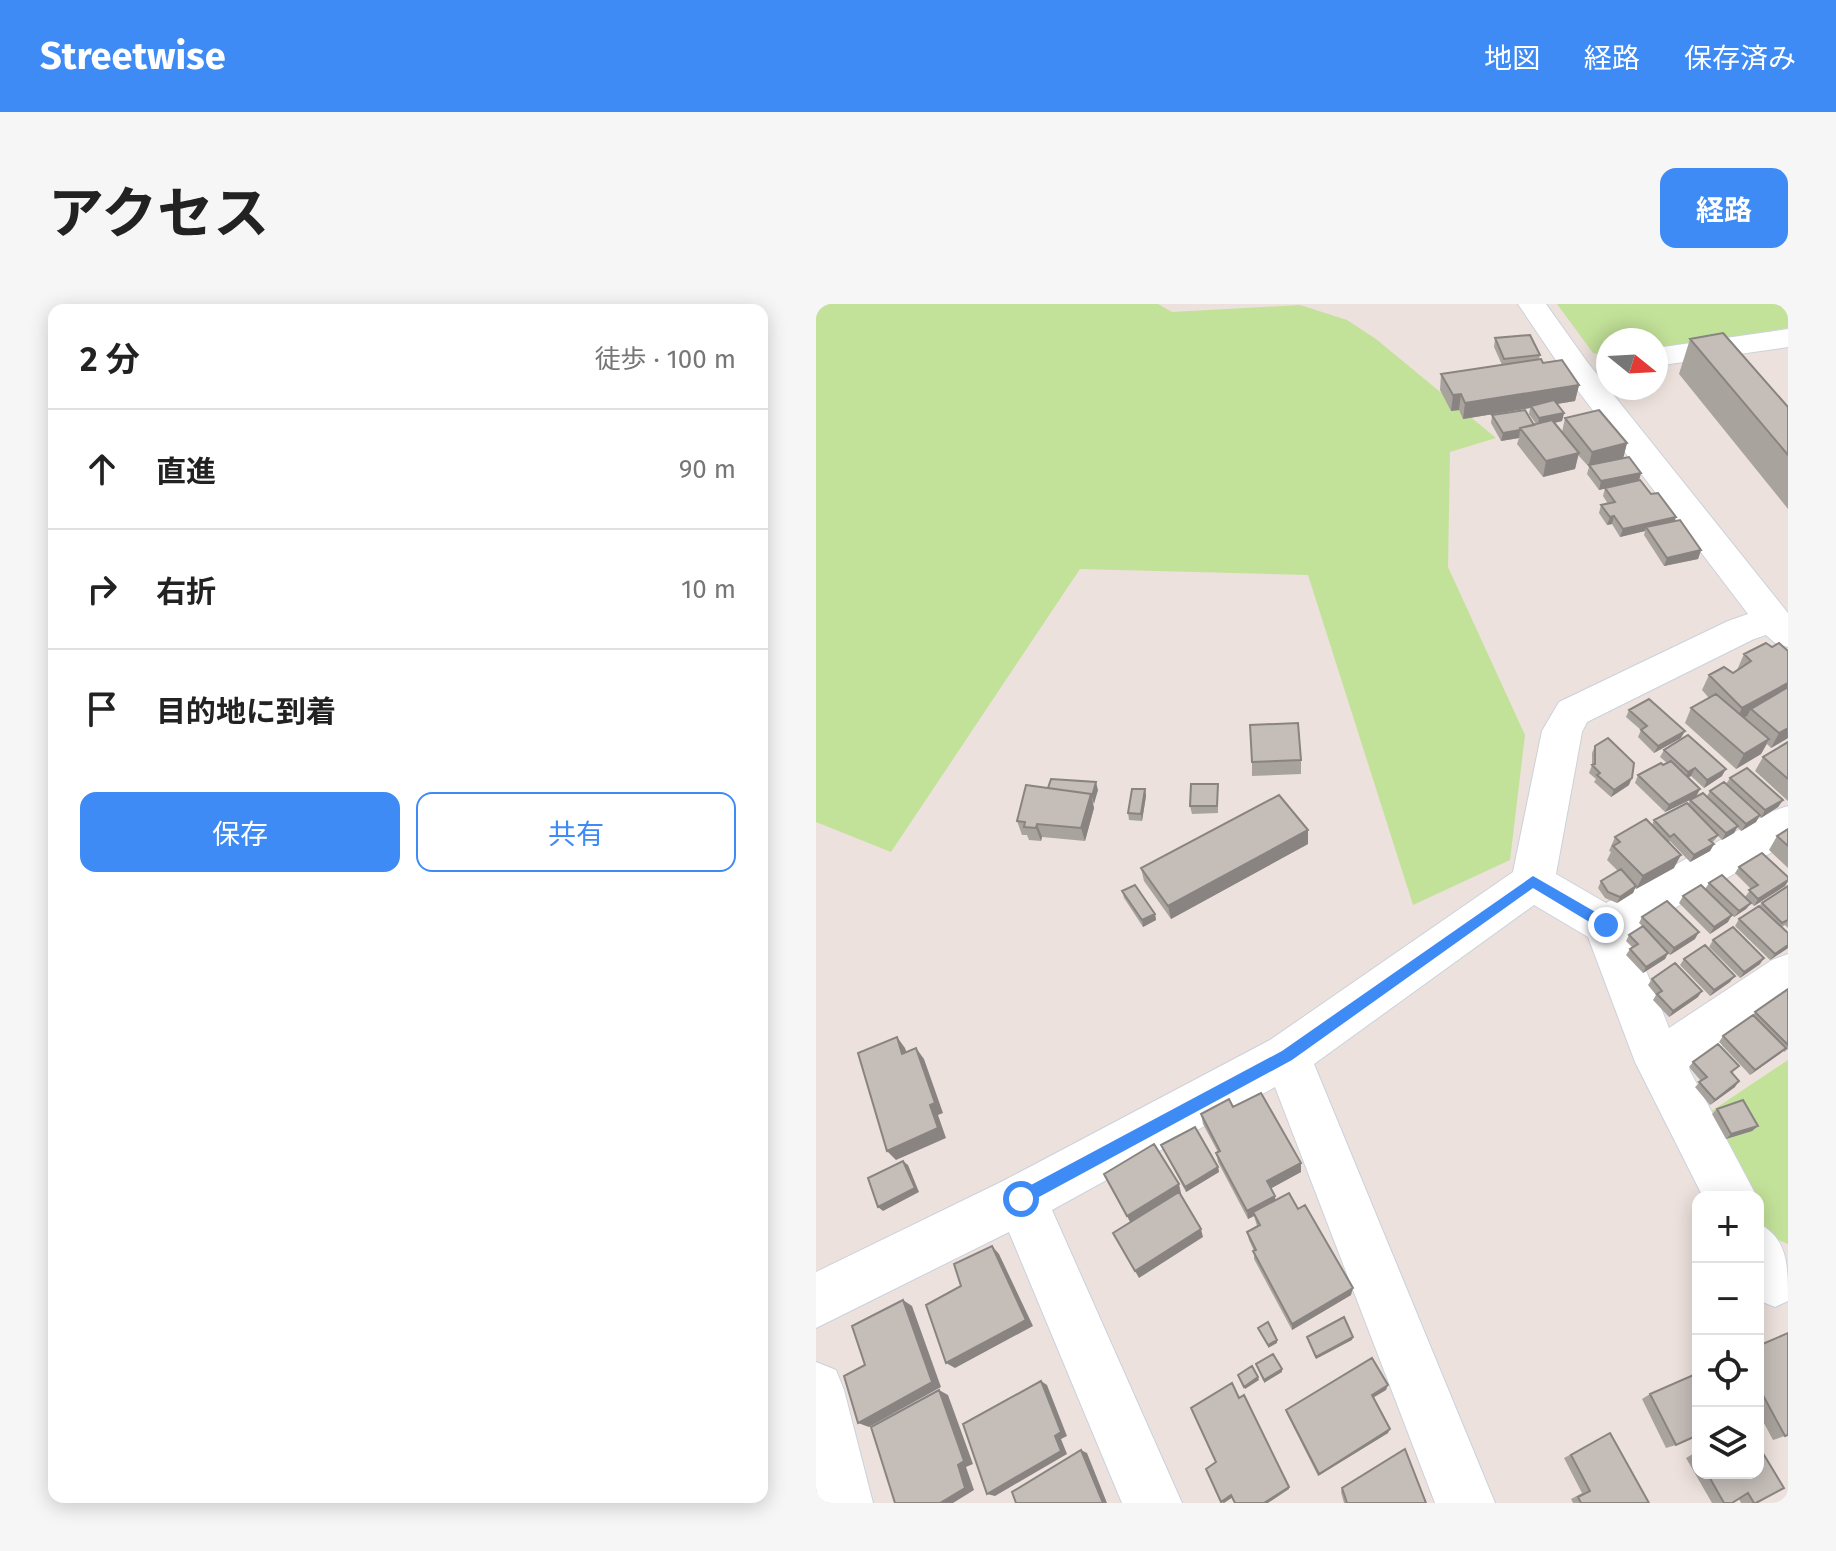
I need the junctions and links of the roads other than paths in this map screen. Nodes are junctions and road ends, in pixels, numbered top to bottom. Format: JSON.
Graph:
{"nodes":[{"id":1,"x":1532,"y":304,"type":"edge"},
{"id":2,"x":1788,"y":338,"type":"edge"},
{"id":3,"x":1668,"y":357,"type":"edge"},
{"id":4,"x":1592,"y":367,"type":"edge"},
{"id":5,"x":1780,"y":627,"type":"edge"},
{"id":6,"x":1788,"y":823,"type":"edge"},
{"id":7,"x":1533,"y":882,"type":"junction"},
{"id":8,"x":1606,"y":925,"type":"junction"},
{"id":9,"x":1788,"y":974,"type":"edge"},
{"id":10,"x":1287,"y":1056,"type":"junction"},
{"id":11,"x":1659,"y":1062,"type":"junction"},
{"id":12,"x":1728,"y":1191,"type":"edge"},
{"id":13,"x":1021,"y":1199,"type":"junction"},
{"id":14,"x":1764,"y":1260,"type":"edge"},
{"id":15,"x":1788,"y":1274,"type":"edge"},
{"id":16,"x":816,"y":1301,"type":"edge"},
{"id":17,"x":816,"y":1390,"type":"edge"},
{"id":18,"x":843,"y":1503,"type":"edge"},
{"id":19,"x":1152,"y":1503,"type":"edge"},
{"id":20,"x":1465,"y":1503,"type":"edge"}],
"edges":[{"from":1,"to":4,"type":"street"},
{"from":2,"to":3,"type":"street"},
{"from":4,"to":5,"type":"street"},
{"from":5,"to":7,"type":"street"},
{"from":6,"to":8,"type":"street"},
{"from":7,"to":8,"type":"street"},
{"from":7,"to":10,"type":"street"},
{"from":8,"to":11,"type":"street"},
{"from":9,"to":11,"type":"street"},
{"from":10,"to":13,"type":"street"},
{"from":10,"to":20,"type":"street"},
{"from":11,"to":12,"type":"street"},
{"from":13,"to":16,"type":"street"},
{"from":13,"to":19,"type":"street"},
{"from":14,"to":15,"type":"street"},
{"from":17,"to":18,"type":"street"}]}
